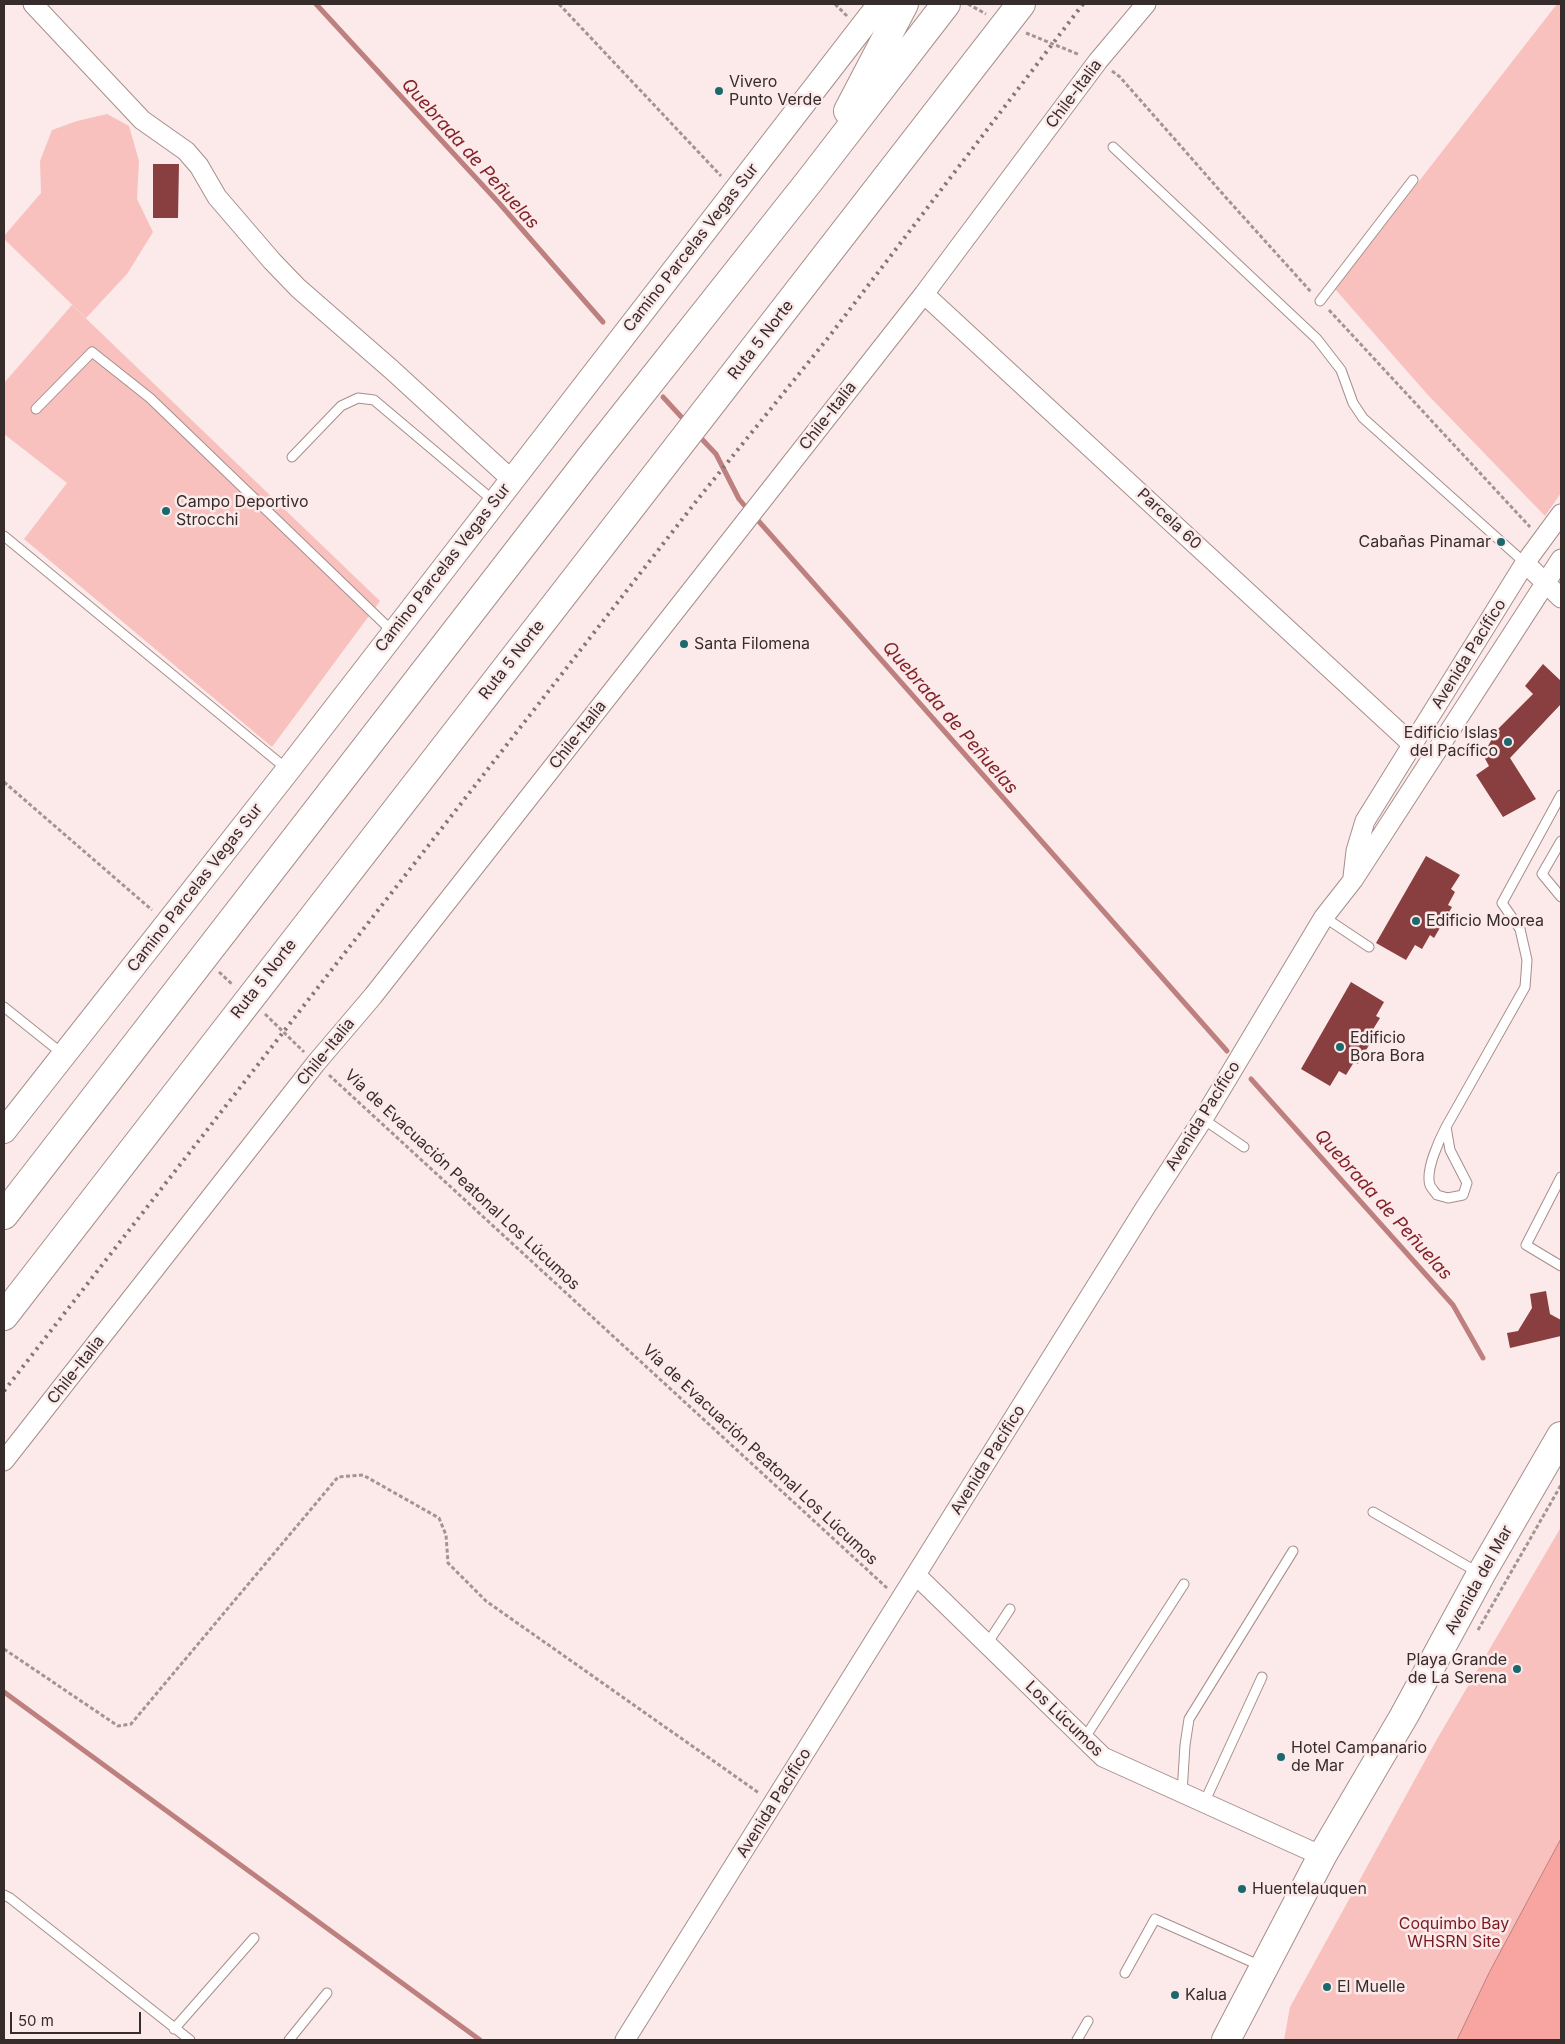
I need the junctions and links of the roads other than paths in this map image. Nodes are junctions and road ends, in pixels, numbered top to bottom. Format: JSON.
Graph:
{"nodes":[{"id":1,"x":33,"y":4,"type":"edge"},
{"id":2,"x":880,"y":4,"type":"edge"},
{"id":3,"x":904,"y":4,"type":"edge"},
{"id":4,"x":946,"y":4,"type":"edge"},
{"id":5,"x":1021,"y":4,"type":"edge"},
{"id":6,"x":1146,"y":4,"type":"edge"},
{"id":7,"x":1114,"y":147,"type":"dead end"},
{"id":8,"x":811,"y":179,"type":"junction"},
{"id":9,"x":1414,"y":180,"type":"dead end"},
{"id":10,"x":924,"y":294,"type":"junction"},
{"id":11,"x":1320,"y":301,"type":"road end"},
{"id":12,"x":36,"y":409,"type":"dead end"},
{"id":13,"x":292,"y":457,"type":"dead end"},
{"id":14,"x":512,"y":480,"type":"junction"},
{"id":15,"x":495,"y":502,"type":"junction"},
{"id":16,"x":1561,"y":514,"type":"edge"},
{"id":17,"x":4,"y":536,"type":"edge"},
{"id":18,"x":1543,"y":540,"type":"junction"},
{"id":19,"x":1561,"y":560,"type":"edge"},
{"id":20,"x":1525,"y":563,"type":"junction"},
{"id":21,"x":1546,"y":582,"type":"junction"},
{"id":22,"x":1561,"y":598,"type":"edge"},
{"id":23,"x":393,"y":632,"type":"junction"},
{"id":24,"x":1413,"y":745,"type":"junction"},
{"id":25,"x":288,"y":770,"type":"junction"},
{"id":26,"x":1561,"y":795,"type":"edge"},
{"id":27,"x":1561,"y":841,"type":"edge"},
{"id":28,"x":1353,"y":880,"type":"junction"},
{"id":29,"x":1561,"y":897,"type":"edge"},
{"id":30,"x":1324,"y":917,"type":"junction"},
{"id":31,"x":1369,"y":947,"type":"dead end"},
{"id":32,"x":4,"y":1008,"type":"edge"},
{"id":33,"x":64,"y":1055,"type":"junction"},
{"id":34,"x":1203,"y":1119,"type":"junction"},
{"id":35,"x":1446,"y":1127,"type":"junction"},
{"id":36,"x":4,"y":1131,"type":"edge"},
{"id":37,"x":1244,"y":1147,"type":"dead end"},
{"id":38,"x":1561,"y":1177,"type":"edge"},
{"id":39,"x":4,"y":1215,"type":"edge"},
{"id":40,"x":1561,"y":1266,"type":"edge"},
{"id":41,"x":4,"y":1316,"type":"edge"},
{"id":42,"x":1561,"y":1436,"type":"edge"},
{"id":43,"x":4,"y":1461,"type":"edge"},
{"id":44,"x":1373,"y":1512,"type":"dead end"},
{"id":45,"x":1293,"y":1551,"type":"dead end"},
{"id":46,"x":1481,"y":1574,"type":"junction"},
{"id":47,"x":916,"y":1575,"type":"junction"},
{"id":48,"x":1184,"y":1584,"type":"dead end"},
{"id":49,"x":1010,"y":1609,"type":"dead end"},
{"id":50,"x":987,"y":1644,"type":"junction"},
{"id":51,"x":1262,"y":1677,"type":"dead end"},
{"id":52,"x":1084,"y":1740,"type":"junction"},
{"id":53,"x":1182,"y":1793,"type":"junction"},
{"id":54,"x":1204,"y":1803,"type":"junction"},
{"id":55,"x":1322,"y":1856,"type":"junction"},
{"id":56,"x":4,"y":1895,"type":"edge"},
{"id":57,"x":254,"y":1938,"type":"dead end"},
{"id":58,"x":1264,"y":1968,"type":"junction"},
{"id":59,"x":1125,"y":1973,"type":"dead end"},
{"id":60,"x":327,"y":1993,"type":"dead end"},
{"id":61,"x":1088,"y":2021,"type":"dead end"},
{"id":62,"x":174,"y":2029,"type":"junction"},
{"id":63,"x":190,"y":2040,"type":"edge"},
{"id":64,"x":289,"y":2040,"type":"edge"},
{"id":65,"x":625,"y":2040,"type":"edge"},
{"id":66,"x":1076,"y":2040,"type":"edge"},
{"id":67,"x":1226,"y":2040,"type":"edge"}],
"edges":[{"from":1,"to":14,"type":"street"},
{"from":2,"to":14,"type":"street","name":"Camino Parcelas Vegas Sur"},
{"from":3,"to":8,"type":"main road"},
{"from":4,"to":8,"type":"main road"},
{"from":5,"to":41,"type":"main road","name":"Ruta 5 Norte"},
{"from":6,"to":10,"type":"street","name":"Chile-Italia"},
{"from":7,"to":20,"type":"lane"},
{"from":8,"to":39,"type":"main road"},
{"from":9,"to":11,"type":"lane"},
{"from":10,"to":24,"type":"street","name":"Parcela 60"},
{"from":10,"to":43,"type":"street","name":"Chile-Italia"},
{"from":12,"to":23,"type":"lane"},
{"from":13,"to":15,"type":"lane"},
{"from":14,"to":15,"type":"street","name":"Camino Parcelas Vegas Sur"},
{"from":15,"to":23,"type":"street","name":"Camino Parcelas Vegas Sur"},
{"from":16,"to":18,"type":"street","name":"Avenida Pacífico"},
{"from":17,"to":25,"type":"lane"},
{"from":18,"to":19,"type":"street"},
{"from":18,"to":20,"type":"street","name":"Avenida Pacífico"},
{"from":19,"to":21,"type":"street","name":"Avenida Pacífico"},
{"from":20,"to":21,"type":"street"},
{"from":20,"to":24,"type":"street","name":"Avenida Pacífico"},
{"from":21,"to":22,"type":"street"},
{"from":21,"to":28,"type":"street","name":"Avenida Pacífico"},
{"from":23,"to":25,"type":"street","name":"Camino Parcelas Vegas Sur"},
{"from":24,"to":28,"type":"street","name":"Avenida Pacífico"},
{"from":25,"to":33,"type":"street","name":"Camino Parcelas Vegas Sur"},
{"from":26,"to":35,"type":"lane"},
{"from":27,"to":29,"type":"lane"},
{"from":28,"to":30,"type":"street","name":"Avenida Pacífico"},
{"from":30,"to":31,"type":"lane"},
{"from":30,"to":34,"type":"street","name":"Avenida Pacífico"},
{"from":32,"to":33,"type":"lane"},
{"from":33,"to":36,"type":"street","name":"Camino Parcelas Vegas Sur"},
{"from":34,"to":37,"type":"lane"},
{"from":34,"to":47,"type":"street","name":"Avenida Pacífico"},
{"from":35,"to":35,"type":"lane"},
{"from":38,"to":40,"type":"lane"},
{"from":42,"to":46,"type":"main road","name":"Avenida del Mar"},
{"from":44,"to":46,"type":"lane"},
{"from":45,"to":53,"type":"lane"},
{"from":46,"to":55,"type":"main road","name":"Avenida del Mar"},
{"from":47,"to":50,"type":"street","name":"Los Lúcumos"},
{"from":47,"to":65,"type":"street","name":"Avenida Pacífico"},
{"from":48,"to":52,"type":"lane"},
{"from":49,"to":50,"type":"lane"},
{"from":50,"to":52,"type":"street","name":"Los Lúcumos"},
{"from":51,"to":54,"type":"lane"},
{"from":52,"to":53,"type":"street","name":"Los Lúcumos"},
{"from":53,"to":54,"type":"street","name":"Los Lúcumos"},
{"from":54,"to":55,"type":"street","name":"Los Lúcumos"},
{"from":55,"to":58,"type":"main road","name":"Avenida del Mar"},
{"from":56,"to":62,"type":"lane"},
{"from":57,"to":62,"type":"lane"},
{"from":58,"to":59,"type":"lane"},
{"from":58,"to":67,"type":"main road","name":"Avenida del Mar"},
{"from":60,"to":64,"type":"lane"},
{"from":61,"to":66,"type":"lane"},
{"from":62,"to":63,"type":"lane"}]}
